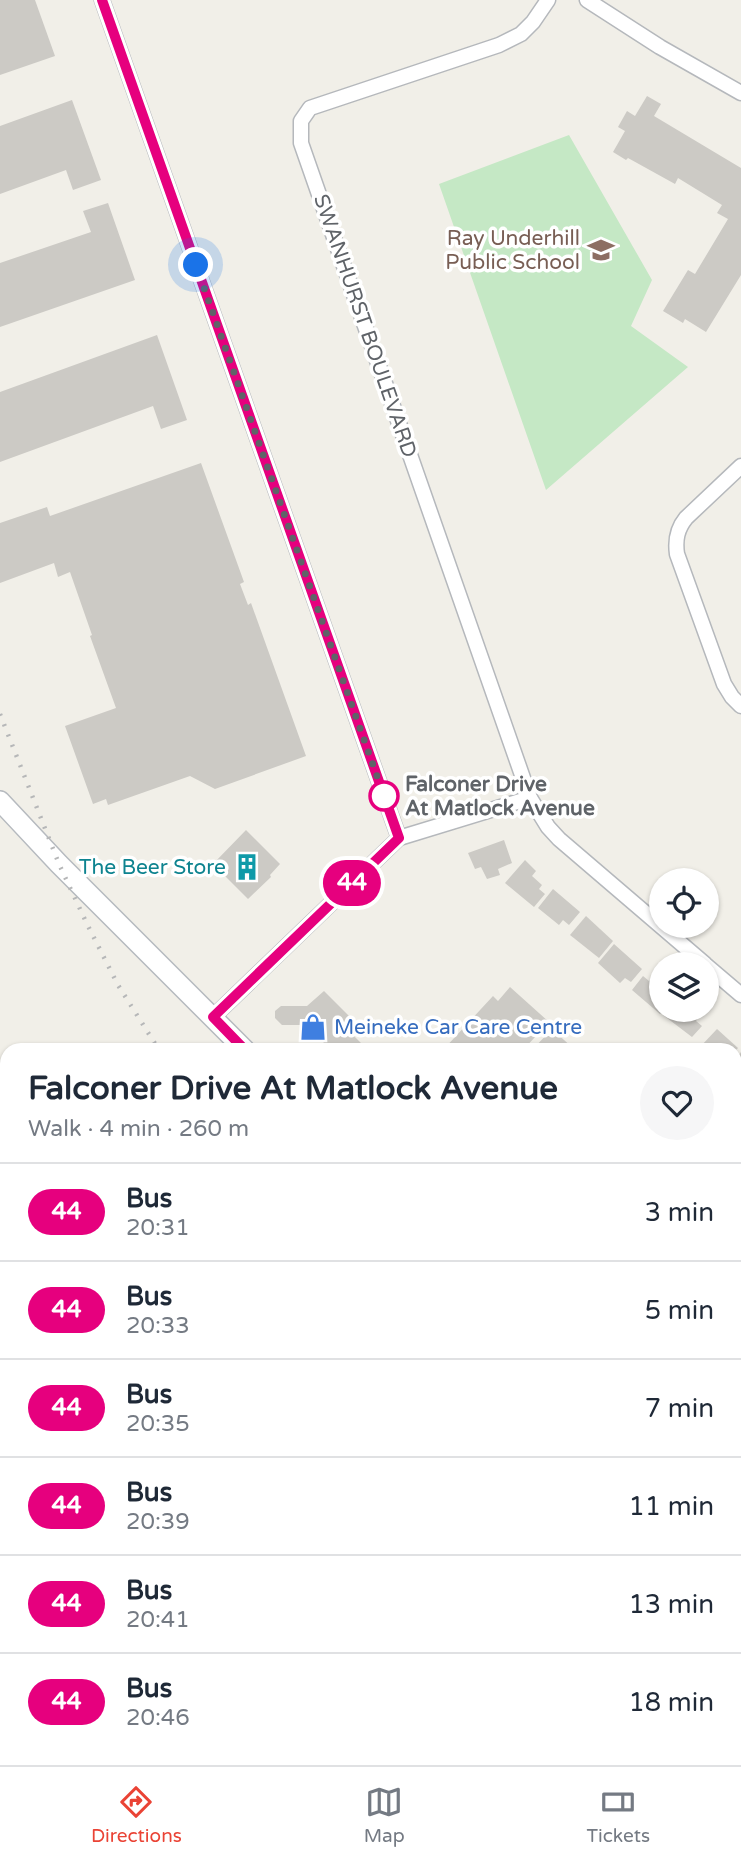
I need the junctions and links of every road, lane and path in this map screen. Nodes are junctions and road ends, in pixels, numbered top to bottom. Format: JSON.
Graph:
{"nodes":[{"id":1,"x":102,"y":0,"type":"edge"},
{"id":2,"x":548,"y":0,"type":"edge"},
{"id":3,"x":587,"y":0,"type":"edge"},
{"id":4,"x":741,"y":93,"type":"edge"},
{"id":5,"x":741,"y":467,"type":"edge"},
{"id":6,"x":741,"y":706,"type":"edge"},
{"id":7,"x":530,"y":798,"type":"junction"},
{"id":8,"x":0,"y":801,"type":"edge"},
{"id":9,"x":399,"y":838,"type":"junction"},
{"id":10,"x":691,"y":952,"type":"edge"},
{"id":11,"x":719,"y":976,"type":"edge"},
{"id":12,"x":741,"y":995,"type":"edge"},
{"id":13,"x":213,"y":1017,"type":"junction"},
{"id":14,"x":238,"y":1043,"type":"edge"}],
"edges":[{"from":1,"to":9,"type":"street"},
{"from":2,"to":7,"type":"street","name":"SWANHURST BOULEVARD"},
{"from":3,"to":4,"type":"street"},
{"from":5,"to":6,"type":"street"},
{"from":7,"to":9,"type":"street"},
{"from":7,"to":10,"type":"street","name":"SWANHURST BOULEVARD"},
{"from":8,"to":13,"type":"main road"},
{"from":9,"to":13,"type":"street"},
{"from":11,"to":12,"type":"street","name":"SWANHURST BOULEVARD"},
{"from":13,"to":14,"type":"main road"}]}
